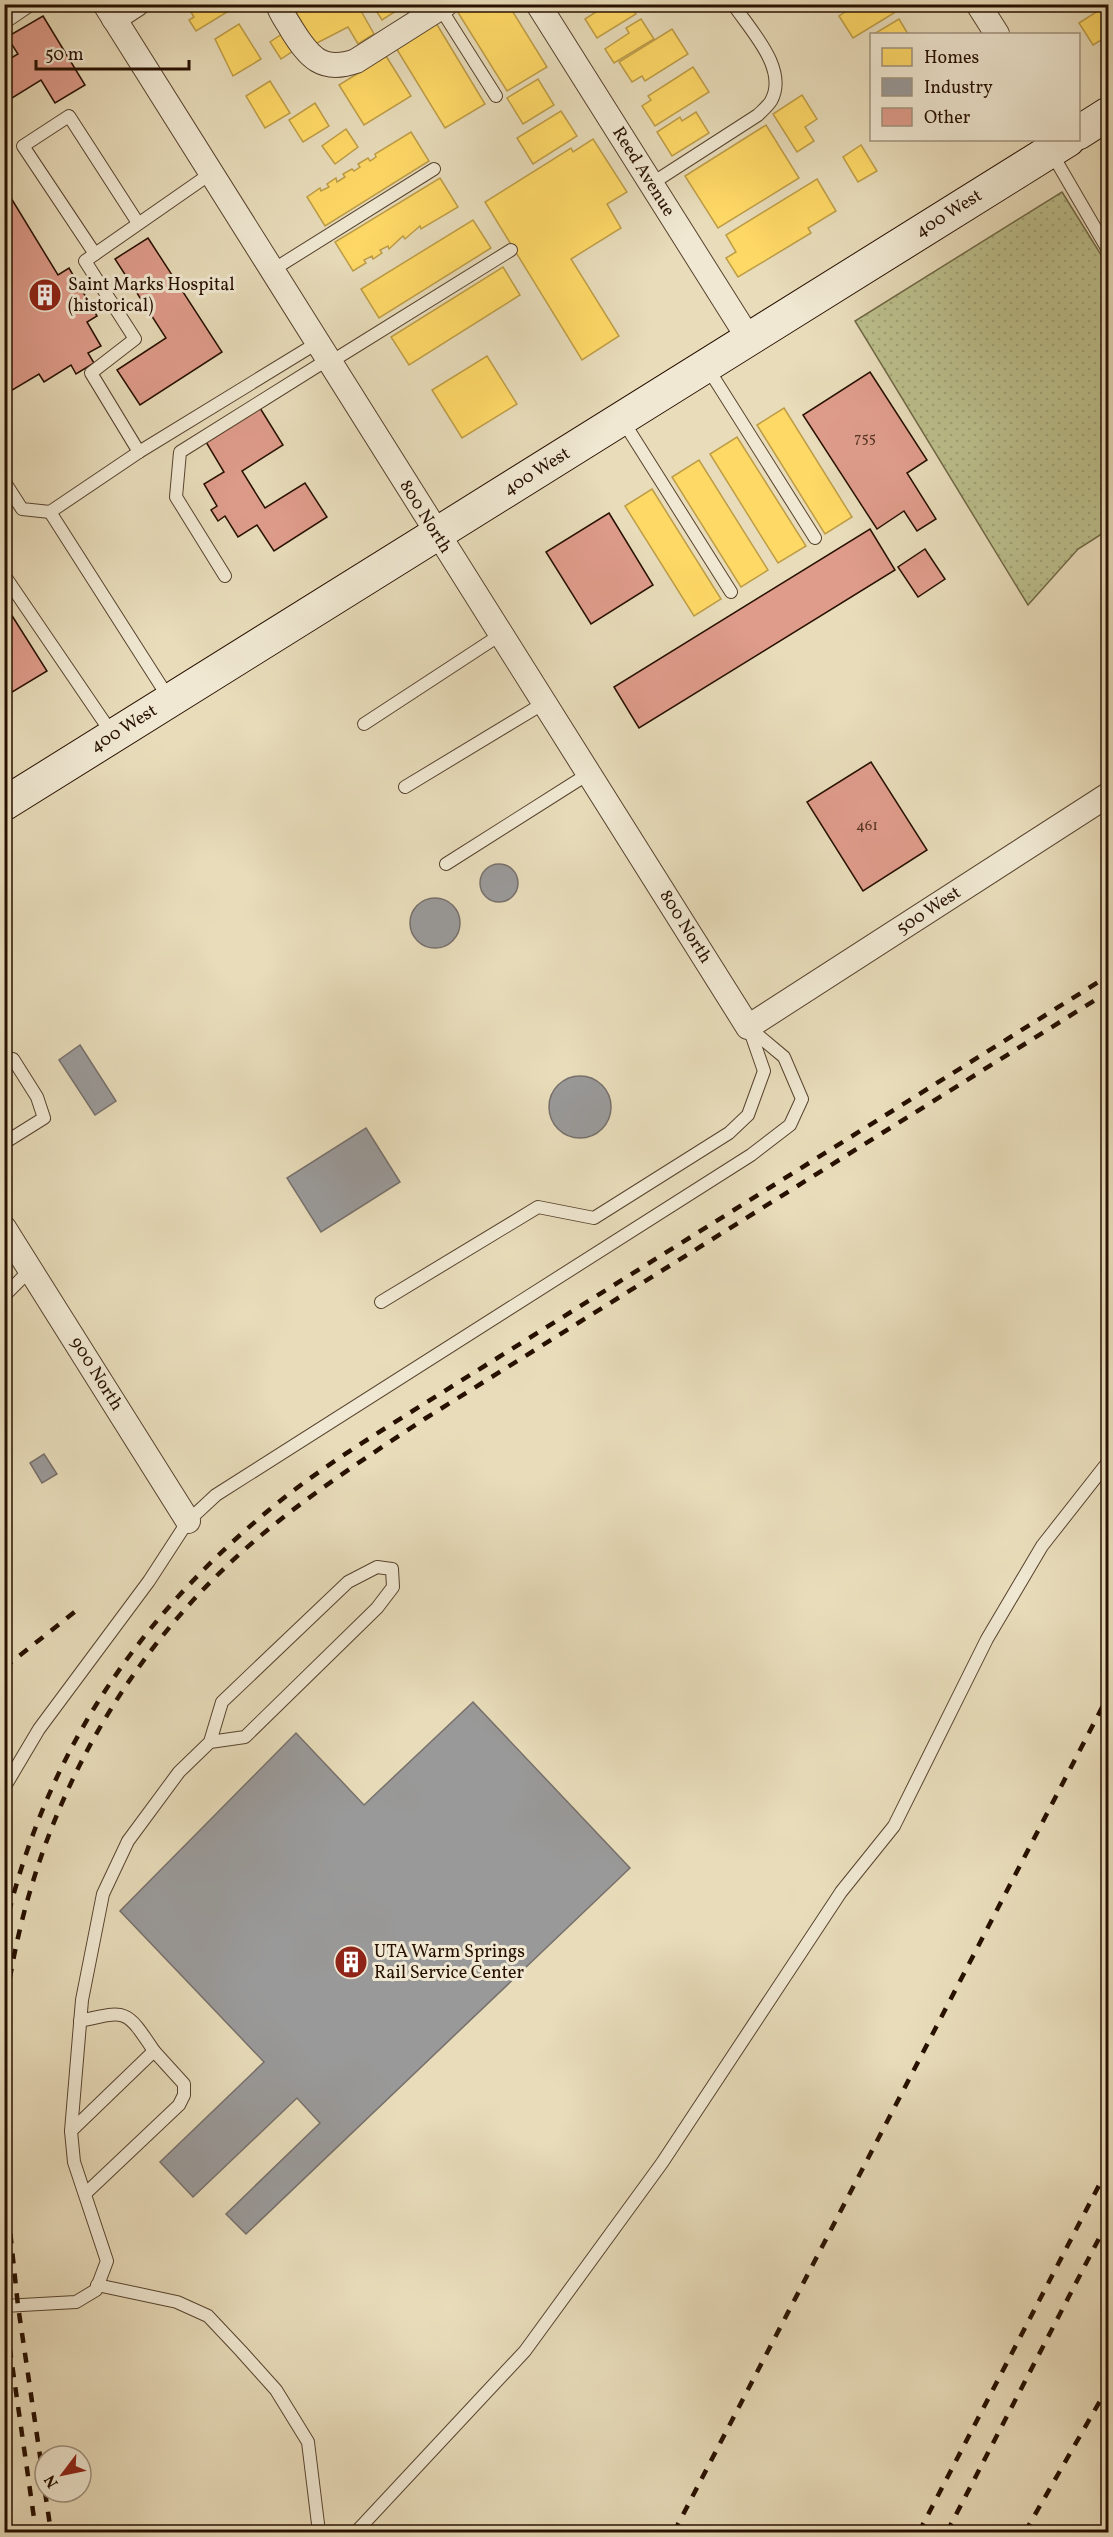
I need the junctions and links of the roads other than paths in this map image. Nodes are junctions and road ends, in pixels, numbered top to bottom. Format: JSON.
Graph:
{"nodes":[{"id":1,"x":32,"y":4,"type":"edge"},
{"id":2,"x":137,"y":4,"type":"edge"},
{"id":3,"x":278,"y":4,"type":"edge"},
{"id":4,"x":538,"y":4,"type":"edge"},
{"id":5,"x":734,"y":4,"type":"edge"},
{"id":6,"x":978,"y":4,"type":"edge"},
{"id":7,"x":441,"y":6,"type":"edge"},
{"id":8,"x":109,"y":12,"type":"edge"},
{"id":9,"x":4,"y":22,"type":"edge"},
{"id":10,"x":996,"y":33,"type":"edge"},
{"id":11,"x":496,"y":96,"type":"dead end"},
{"id":12,"x":1108,"y":114,"type":"edge"},
{"id":13,"x":1080,"y":132,"type":"edge"},
{"id":14,"x":1065,"y":141,"type":"edge"},
{"id":15,"x":434,"y":169,"type":"dead end"},
{"id":16,"x":210,"y":174,"type":"junction"},
{"id":17,"x":651,"y":184,"type":"junction"},
{"id":18,"x":138,"y":223,"type":"junction"},
{"id":19,"x":1108,"y":249,"type":"edge"},
{"id":20,"x":511,"y":250,"type":"dead end"},
{"id":21,"x":95,"y":254,"type":"junction"},
{"id":22,"x":271,"y":270,"type":"junction"},
{"id":23,"x":748,"y":339,"type":"junction"},
{"id":24,"x":324,"y":355,"type":"junction"},
{"id":25,"x":706,"y":366,"type":"junction"},
{"id":26,"x":622,"y":419,"type":"junction"},
{"id":27,"x":139,"y":452,"type":"junction"},
{"id":28,"x":4,"y":482,"type":"edge"},
{"id":29,"x":50,"y":512,"type":"junction"},
{"id":30,"x":437,"y":535,"type":"junction"},
{"id":31,"x":815,"y":538,"type":"dead end"},
{"id":32,"x":4,"y":575,"type":"edge"},
{"id":33,"x":225,"y":576,"type":"dead end"},
{"id":34,"x":731,"y":592,"type":"dead end"},
{"id":35,"x":500,"y":635,"type":"junction"},
{"id":36,"x":170,"y":700,"type":"junction"},
{"id":37,"x":544,"y":703,"type":"junction"},
{"id":38,"x":364,"y":723,"type":"dead end"},
{"id":39,"x":114,"y":736,"type":"junction"},
{"id":40,"x":588,"y":774,"type":"junction"},
{"id":41,"x":405,"y":787,"type":"dead end"},
{"id":42,"x":1108,"y":795,"type":"edge"},
{"id":43,"x":4,"y":804,"type":"edge"},
{"id":44,"x":446,"y":864,"type":"dead end"},
{"id":45,"x":748,"y":1027,"type":"junction"},
{"id":46,"x":13,"y":1059,"type":"dead end"},
{"id":47,"x":4,"y":1143,"type":"edge"},
{"id":48,"x":4,"y":1228,"type":"edge"},
{"id":49,"x":30,"y":1270,"type":"junction"},
{"id":50,"x":4,"y":1296,"type":"edge"},
{"id":51,"x":381,"y":1302,"type":"dead end"},
{"id":52,"x":1108,"y":1462,"type":"edge"},
{"id":53,"x":188,"y":1521,"type":"junction"},
{"id":54,"x":210,"y":1742,"type":"junction"},
{"id":55,"x":4,"y":1788,"type":"edge"},
{"id":56,"x":80,"y":2021,"type":"junction"},
{"id":57,"x":154,"y":2051,"type":"junction"},
{"id":58,"x":71,"y":2131,"type":"junction"},
{"id":59,"x":86,"y":2193,"type":"junction"},
{"id":60,"x":97,"y":2285,"type":"junction"},
{"id":61,"x":4,"y":2306,"type":"edge"},
{"id":62,"x":318,"y":2532,"type":"edge"},
{"id":63,"x":356,"y":2532,"type":"edge"}],
"edges":[{"from":1,"to":9,"type":"lane"},
{"from":2,"to":8,"type":"street"},
{"from":3,"to":7,"type":"street"},
{"from":4,"to":17,"type":"street","name":"Reed Avenue"},
{"from":5,"to":17,"type":"lane"},
{"from":6,"to":10,"type":"street"},
{"from":7,"to":11,"type":"lane"},
{"from":8,"to":16,"type":"street","name":"800 North"},
{"from":12,"to":13,"type":"street","name":"400 West"},
{"from":14,"to":19,"type":"lane"},
{"from":14,"to":23,"type":"street","name":"400 West"},
{"from":15,"to":22,"type":"lane"},
{"from":16,"to":18,"type":"lane"},
{"from":16,"to":22,"type":"street","name":"800 North"},
{"from":17,"to":23,"type":"street","name":"Reed Avenue"},
{"from":18,"to":21,"type":"lane"},
{"from":18,"to":21,"type":"lane"},
{"from":20,"to":24,"type":"lane"},
{"from":21,"to":27,"type":"lane"},
{"from":22,"to":24,"type":"street","name":"800 North"},
{"from":23,"to":25,"type":"street","name":"400 West"},
{"from":24,"to":27,"type":"lane"},
{"from":24,"to":30,"type":"street","name":"800 North"},
{"from":24,"to":33,"type":"lane"},
{"from":25,"to":26,"type":"street","name":"400 West"},
{"from":25,"to":31,"type":"lane"},
{"from":26,"to":30,"type":"street","name":"400 West"},
{"from":26,"to":34,"type":"lane"},
{"from":27,"to":29,"type":"lane"},
{"from":28,"to":29,"type":"lane"},
{"from":29,"to":36,"type":"lane"},
{"from":30,"to":35,"type":"street","name":"800 North"},
{"from":30,"to":36,"type":"street","name":"400 West"},
{"from":32,"to":39,"type":"lane"},
{"from":35,"to":37,"type":"street","name":"800 North"},
{"from":35,"to":38,"type":"lane"},
{"from":36,"to":39,"type":"street","name":"400 West"},
{"from":37,"to":40,"type":"street","name":"800 North"},
{"from":37,"to":41,"type":"lane"},
{"from":39,"to":43,"type":"street","name":"400 West"},
{"from":40,"to":44,"type":"lane"},
{"from":40,"to":45,"type":"street","name":"800 North"},
{"from":42,"to":45,"type":"street","name":"500 West"},
{"from":45,"to":51,"type":"lane"},
{"from":45,"to":53,"type":"lane"},
{"from":46,"to":47,"type":"lane"},
{"from":48,"to":49,"type":"street","name":"900 North"},
{"from":49,"to":50,"type":"lane"},
{"from":49,"to":53,"type":"street","name":"900 North"},
{"from":52,"to":63,"type":"lane"},
{"from":53,"to":55,"type":"lane"},
{"from":54,"to":54,"type":"lane"},
{"from":54,"to":56,"type":"lane"},
{"from":56,"to":57,"type":"lane"},
{"from":56,"to":58,"type":"lane"},
{"from":57,"to":58,"type":"lane"},
{"from":57,"to":59,"type":"lane"},
{"from":58,"to":59,"type":"lane"},
{"from":59,"to":60,"type":"lane"},
{"from":60,"to":61,"type":"lane"},
{"from":60,"to":62,"type":"lane"}]}
